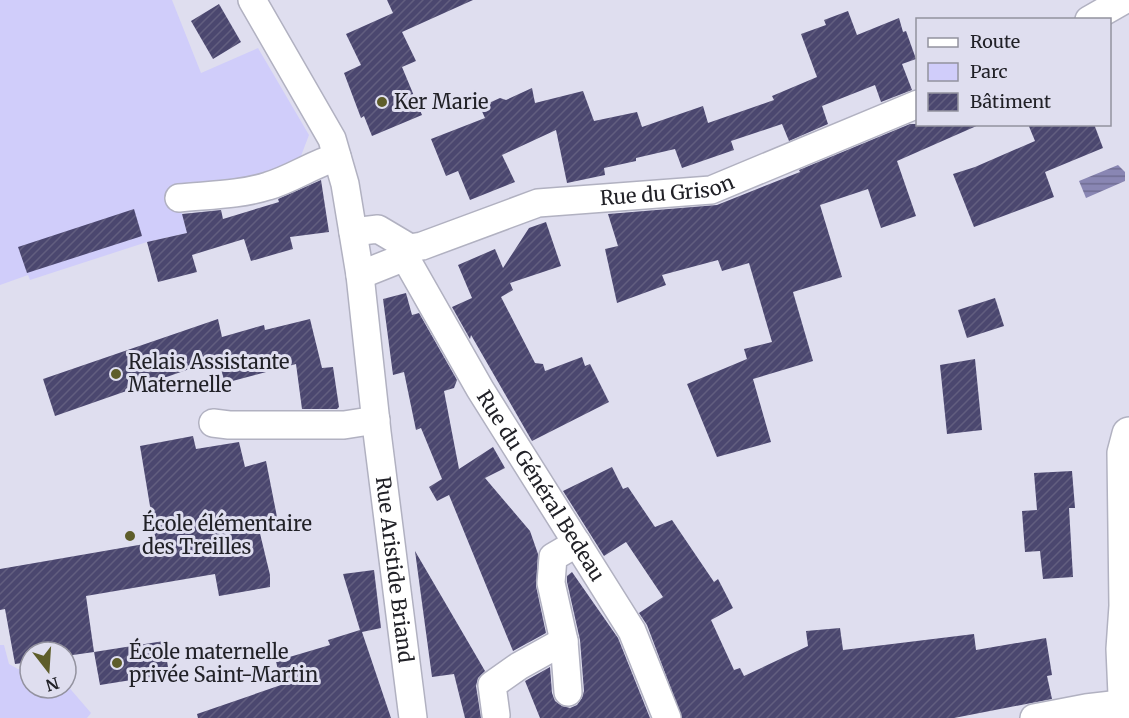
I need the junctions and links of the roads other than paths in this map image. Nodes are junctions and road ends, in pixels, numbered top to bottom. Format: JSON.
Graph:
{"nodes":[{"id":1,"x":252,"y":0,"type":"edge"},
{"id":2,"x":1124,"y":0,"type":"edge"},
{"id":3,"x":1092,"y":18,"type":"edge"},
{"id":4,"x":916,"y":105,"type":"edge"},
{"id":5,"x":334,"y":148,"type":"junction"},
{"id":6,"x":179,"y":198,"type":"dead end"},
{"id":7,"x":353,"y":232,"type":"junction"},
{"id":8,"x":407,"y":253,"type":"junction"},
{"id":9,"x":360,"y":275,"type":"junction"},
{"id":10,"x":376,"y":420,"type":"junction"},
{"id":11,"x":213,"y":423,"type":"dead end"},
{"id":12,"x":1129,"y":434,"type":"edge"},
{"id":13,"x":577,"y":543,"type":"junction"},
{"id":14,"x":564,"y":641,"type":"junction"},
{"id":15,"x":568,"y":692,"type":"dead end"},
{"id":16,"x":1127,"y":708,"type":"edge"},
{"id":17,"x":496,"y":715,"type":"dead end"},
{"id":18,"x":413,"y":718,"type":"edge"},
{"id":19,"x":668,"y":718,"type":"edge"},
{"id":20,"x":1034,"y":718,"type":"edge"}],
"edges":[{"from":1,"to":5,"type":"street","name":"Rue Aristide Briand"},
{"from":2,"to":3,"type":"street"},
{"from":4,"to":8,"type":"street","name":"Rue du Grison"},
{"from":5,"to":6,"type":"street"},
{"from":5,"to":7,"type":"street","name":"Rue Aristide Briand"},
{"from":7,"to":8,"type":"street"},
{"from":7,"to":9,"type":"street","name":"Rue Aristide Briand"},
{"from":8,"to":9,"type":"street","name":"Rue du Grison"},
{"from":8,"to":13,"type":"street","name":"Rue du Général Bedeau"},
{"from":9,"to":10,"type":"street","name":"Rue Aristide Briand"},
{"from":10,"to":11,"type":"street"},
{"from":10,"to":18,"type":"street","name":"Rue Aristide Briand"},
{"from":12,"to":16,"type":"street"},
{"from":13,"to":14,"type":"street"},
{"from":13,"to":19,"type":"street","name":"Rue du Général Bedeau"},
{"from":14,"to":15,"type":"street"},
{"from":14,"to":17,"type":"street"},
{"from":16,"to":20,"type":"street"}]}
